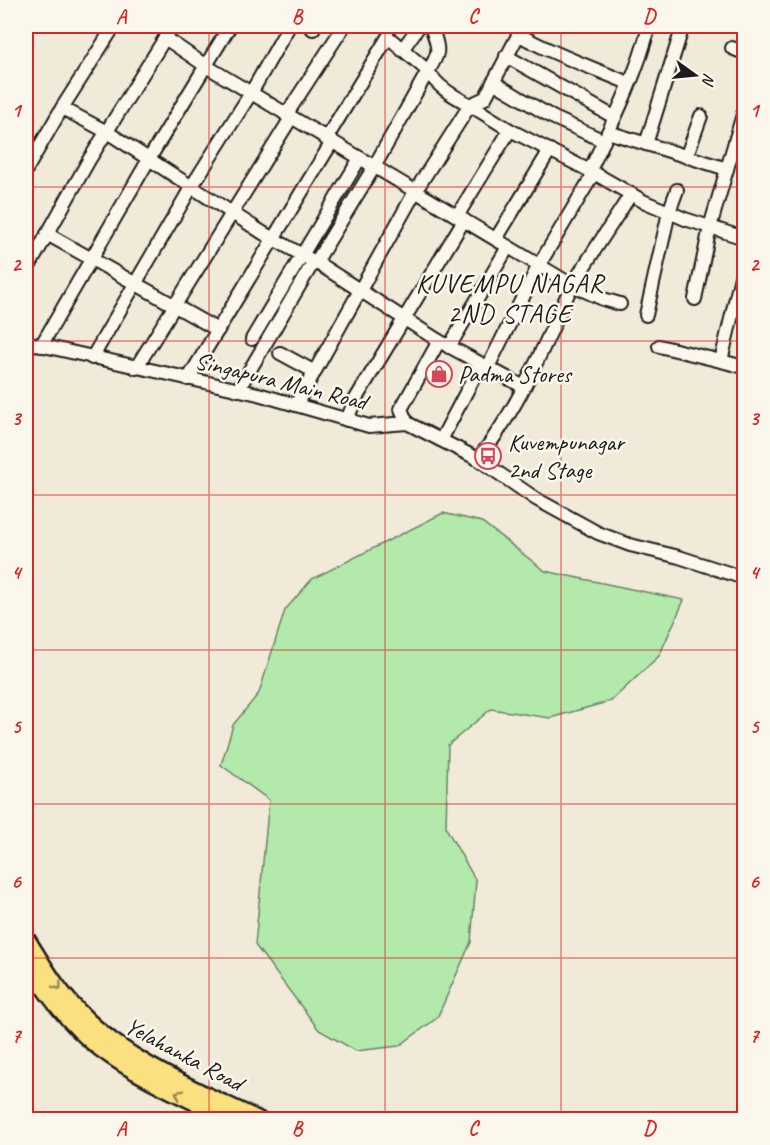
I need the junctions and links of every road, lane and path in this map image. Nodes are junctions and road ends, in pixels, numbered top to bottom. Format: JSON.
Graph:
{"nodes":[{"id":1,"x":172,"y":26,"type":"edge"},
{"id":2,"x":230,"y":26,"type":"edge"},
{"id":3,"x":289,"y":26,"type":"edge"},
{"id":4,"x":309,"y":26,"type":"edge"},
{"id":5,"x":315,"y":26,"type":"edge"},
{"id":6,"x":344,"y":26,"type":"edge"},
{"id":7,"x":395,"y":26,"type":"edge"},
{"id":8,"x":419,"y":26,"type":"edge"},
{"id":9,"x":431,"y":26,"type":"edge"},
{"id":10,"x":648,"y":26,"type":"edge"},
{"id":11,"x":683,"y":26,"type":"edge"},
{"id":12,"x":520,"y":30,"type":"edge"},
{"id":13,"x":111,"y":32,"type":"dead end"},
{"id":14,"x":388,"y":37,"type":"junction"},
{"id":15,"x":165,"y":38,"type":"junction"},
{"id":16,"x":732,"y":48,"type":"dead end"},
{"id":17,"x":402,"y":50,"type":"junction"},
{"id":18,"x":744,"y":53,"type":"edge"},
{"id":19,"x":506,"y":56,"type":"junction"},
{"id":20,"x":206,"y":66,"type":"junction"},
{"id":21,"x":428,"y":71,"type":"junction"},
{"id":22,"x":493,"y":82,"type":"junction"},
{"id":23,"x":628,"y":83,"type":"junction"},
{"id":24,"x":251,"y":93,"type":"junction"},
{"id":25,"x":470,"y":105,"type":"junction"},
{"id":26,"x":62,"y":108,"type":"junction"},
{"id":27,"x":744,"y":111,"type":"edge"},
{"id":28,"x":289,"y":116,"type":"junction"},
{"id":29,"x":701,"y":116,"type":"dead end"},
{"id":30,"x":614,"y":117,"type":"junction"},
{"id":31,"x":510,"y":129,"type":"junction"},
{"id":32,"x":107,"y":132,"type":"junction"},
{"id":33,"x":606,"y":136,"type":"junction"},
{"id":34,"x":329,"y":140,"type":"junction"},
{"id":35,"x":646,"y":144,"type":"junction"},
{"id":36,"x":550,"y":150,"type":"junction"},
{"id":37,"x":687,"y":155,"type":"junction"},
{"id":38,"x":360,"y":158,"type":"junction"},
{"id":39,"x":149,"y":159,"type":"junction"},
{"id":40,"x":374,"y":167,"type":"junction"},
{"id":41,"x":727,"y":169,"type":"junction"},
{"id":42,"x":26,"y":170,"type":"edge"},
{"id":43,"x":592,"y":172,"type":"junction"},
{"id":44,"x":192,"y":186,"type":"junction"},
{"id":45,"x":416,"y":190,"type":"junction"},
{"id":46,"x":677,"y":190,"type":"dead end"},
{"id":47,"x":631,"y":194,"type":"junction"},
{"id":48,"x":669,"y":212,"type":"junction"},
{"id":49,"x":232,"y":213,"type":"junction"},
{"id":50,"x":460,"y":218,"type":"junction"},
{"id":51,"x":710,"y":227,"type":"junction"},
{"id":52,"x":47,"y":234,"type":"junction"},
{"id":53,"x":744,"y":238,"type":"edge"},
{"id":54,"x":274,"y":239,"type":"junction"},
{"id":55,"x":495,"y":239,"type":"junction"},
{"id":56,"x":508,"y":247,"type":"junction"},
{"id":57,"x":301,"y":254,"type":"junction"},
{"id":58,"x":92,"y":258,"type":"junction"},
{"id":59,"x":315,"y":262,"type":"junction"},
{"id":60,"x":744,"y":264,"type":"edge"},
{"id":61,"x":539,"y":265,"type":"junction"},
{"id":62,"x":26,"y":272,"type":"edge"},
{"id":63,"x":135,"y":283,"type":"junction"},
{"id":64,"x":572,"y":285,"type":"junction"},
{"id":65,"x":360,"y":290,"type":"junction"},
{"id":66,"x":695,"y":299,"type":"dead end"},
{"id":67,"x":620,"y":304,"type":"dead end"},
{"id":68,"x":175,"y":306,"type":"junction"},
{"id":69,"x":646,"y":315,"type":"dead end"},
{"id":70,"x":404,"y":319,"type":"junction"},
{"id":71,"x":218,"y":330,"type":"junction"},
{"id":72,"x":252,"y":339,"type":"dead end"},
{"id":73,"x":26,"y":342,"type":"edge"},
{"id":74,"x":444,"y":344,"type":"junction"},
{"id":75,"x":41,"y":346,"type":"junction"},
{"id":76,"x":659,"y":346,"type":"dead end"},
{"id":77,"x":280,"y":353,"type":"dead end"},
{"id":78,"x":92,"y":358,"type":"junction"},
{"id":79,"x":721,"y":361,"type":"junction"},
{"id":80,"x":485,"y":366,"type":"junction"},
{"id":81,"x":744,"y":367,"type":"edge"},
{"id":82,"x":136,"y":368,"type":"junction"},
{"id":83,"x":315,"y":372,"type":"junction"},
{"id":84,"x":188,"y":379,"type":"junction"},
{"id":85,"x":524,"y":387,"type":"junction"},
{"id":86,"x":238,"y":390,"type":"junction"},
{"id":87,"x":296,"y":405,"type":"junction"},
{"id":88,"x":347,"y":420,"type":"junction"},
{"id":89,"x":407,"y":423,"type":"junction"},
{"id":90,"x":441,"y":440,"type":"junction"},
{"id":91,"x":478,"y":459,"type":"junction"},
{"id":92,"x":742,"y":574,"type":"edge"},
{"id":93,"x":26,"y":938,"type":"edge"},
{"id":94,"x":26,"y":961,"type":"edge"},
{"id":95,"x":231,"y":1119,"type":"edge"},
{"id":96,"x":260,"y":1119,"type":"edge"}],
"edges":[{"from":1,"to":15,"type":"street"},
{"from":2,"to":20,"type":"street"},
{"from":3,"to":24,"type":"street"},
{"from":4,"to":5,"type":"street"},
{"from":6,"to":28,"type":"street"},
{"from":7,"to":14,"type":"street"},
{"from":8,"to":17,"type":"street"},
{"from":9,"to":21,"type":"street"},
{"from":10,"to":23,"type":"street"},
{"from":11,"to":35,"type":"street"},
{"from":12,"to":19,"type":"street"},
{"from":12,"to":23,"type":"street"},
{"from":13,"to":26,"type":"street"},
{"from":14,"to":17,"type":"street"},
{"from":14,"to":34,"type":"street"},
{"from":15,"to":20,"type":"street"},
{"from":15,"to":32,"type":"street"},
{"from":16,"to":18,"type":"street"},
{"from":17,"to":21,"type":"street"},
{"from":19,"to":22,"type":"street"},
{"from":19,"to":30,"type":"street"},
{"from":20,"to":24,"type":"street"},
{"from":20,"to":39,"type":"street"},
{"from":21,"to":25,"type":"street"},
{"from":21,"to":40,"type":"street"},
{"from":22,"to":25,"type":"street"},
{"from":22,"to":33,"type":"street"},
{"from":23,"to":30,"type":"street"},
{"from":24,"to":28,"type":"street"},
{"from":24,"to":44,"type":"street"},
{"from":25,"to":31,"type":"street"},
{"from":25,"to":45,"type":"street"},
{"from":26,"to":32,"type":"street"},
{"from":26,"to":42,"type":"street"},
{"from":27,"to":41,"type":"street"},
{"from":28,"to":34,"type":"street"},
{"from":28,"to":49,"type":"street"},
{"from":29,"to":37,"type":"street"},
{"from":30,"to":33,"type":"street"},
{"from":31,"to":36,"type":"street"},
{"from":31,"to":50,"type":"street"},
{"from":32,"to":39,"type":"street"},
{"from":32,"to":52,"type":"street"},
{"from":33,"to":35,"type":"street"},
{"from":33,"to":43,"type":"street"},
{"from":34,"to":38,"type":"street"},
{"from":34,"to":54,"type":"street"},
{"from":35,"to":37,"type":"street"},
{"from":36,"to":43,"type":"street"},
{"from":36,"to":55,"type":"street"},
{"from":37,"to":41,"type":"street"},
{"from":38,"to":40,"type":"street"},
{"from":38,"to":57,"type":"street"},
{"from":39,"to":44,"type":"street"},
{"from":39,"to":58,"type":"street"},
{"from":40,"to":45,"type":"street"},
{"from":40,"to":59,"type":"street"},
{"from":41,"to":51,"type":"street"},
{"from":43,"to":47,"type":"street"},
{"from":43,"to":61,"type":"street"},
{"from":44,"to":49,"type":"street"},
{"from":44,"to":63,"type":"street"},
{"from":45,"to":50,"type":"street"},
{"from":45,"to":65,"type":"street"},
{"from":46,"to":48,"type":"street"},
{"from":47,"to":48,"type":"street"},
{"from":47,"to":64,"type":"street"},
{"from":48,"to":51,"type":"street"},
{"from":48,"to":69,"type":"street"},
{"from":49,"to":54,"type":"street"},
{"from":49,"to":68,"type":"street"},
{"from":50,"to":55,"type":"street"},
{"from":50,"to":70,"type":"street"},
{"from":51,"to":53,"type":"street"},
{"from":51,"to":66,"type":"street"},
{"from":52,"to":58,"type":"street"},
{"from":52,"to":62,"type":"street"},
{"from":54,"to":57,"type":"street"},
{"from":54,"to":71,"type":"street"},
{"from":55,"to":56,"type":"street"},
{"from":56,"to":61,"type":"street"},
{"from":56,"to":74,"type":"street"},
{"from":57,"to":59,"type":"street"},
{"from":57,"to":72,"type":"street"},
{"from":58,"to":63,"type":"street"},
{"from":58,"to":75,"type":"street"},
{"from":59,"to":65,"type":"street"},
{"from":59,"to":86,"type":"street"},
{"from":60,"to":79,"type":"street"},
{"from":61,"to":64,"type":"street"},
{"from":61,"to":80,"type":"street"},
{"from":63,"to":68,"type":"street"},
{"from":63,"to":78,"type":"street"},
{"from":64,"to":67,"type":"street"},
{"from":64,"to":85,"type":"street"},
{"from":65,"to":70,"type":"street"},
{"from":65,"to":83,"type":"street"},
{"from":68,"to":71,"type":"street"},
{"from":68,"to":82,"type":"street"},
{"from":70,"to":74,"type":"street"},
{"from":70,"to":88,"type":"street"},
{"from":71,"to":84,"type":"street"},
{"from":73,"to":75,"type":"street","name":"Singapura Main Road"},
{"from":74,"to":80,"type":"street"},
{"from":74,"to":89,"type":"street"},
{"from":75,"to":78,"type":"street","name":"Singapura Main Road"},
{"from":76,"to":79,"type":"street"},
{"from":77,"to":83,"type":"street"},
{"from":78,"to":82,"type":"street","name":"Singapura Main Road"},
{"from":79,"to":81,"type":"street"},
{"from":80,"to":85,"type":"street"},
{"from":80,"to":90,"type":"street"},
{"from":82,"to":84,"type":"street","name":"Singapura Main Road"},
{"from":83,"to":87,"type":"street"},
{"from":84,"to":86,"type":"street","name":"Singapura Main Road"},
{"from":85,"to":91,"type":"street"},
{"from":86,"to":87,"type":"street","name":"Singapura Main Road"},
{"from":87,"to":88,"type":"street","name":"Singapura Main Road"},
{"from":88,"to":89,"type":"street","name":"Singapura Main Road"},
{"from":89,"to":90,"type":"street"},
{"from":90,"to":91,"type":"street"},
{"from":91,"to":92,"type":"street"},
{"from":93,"to":96,"type":"main road","name":"Yelahanka Road","one_way":true},
{"from":95,"to":94,"type":"main road","name":"Yelahanka Road","one_way":true}]}
